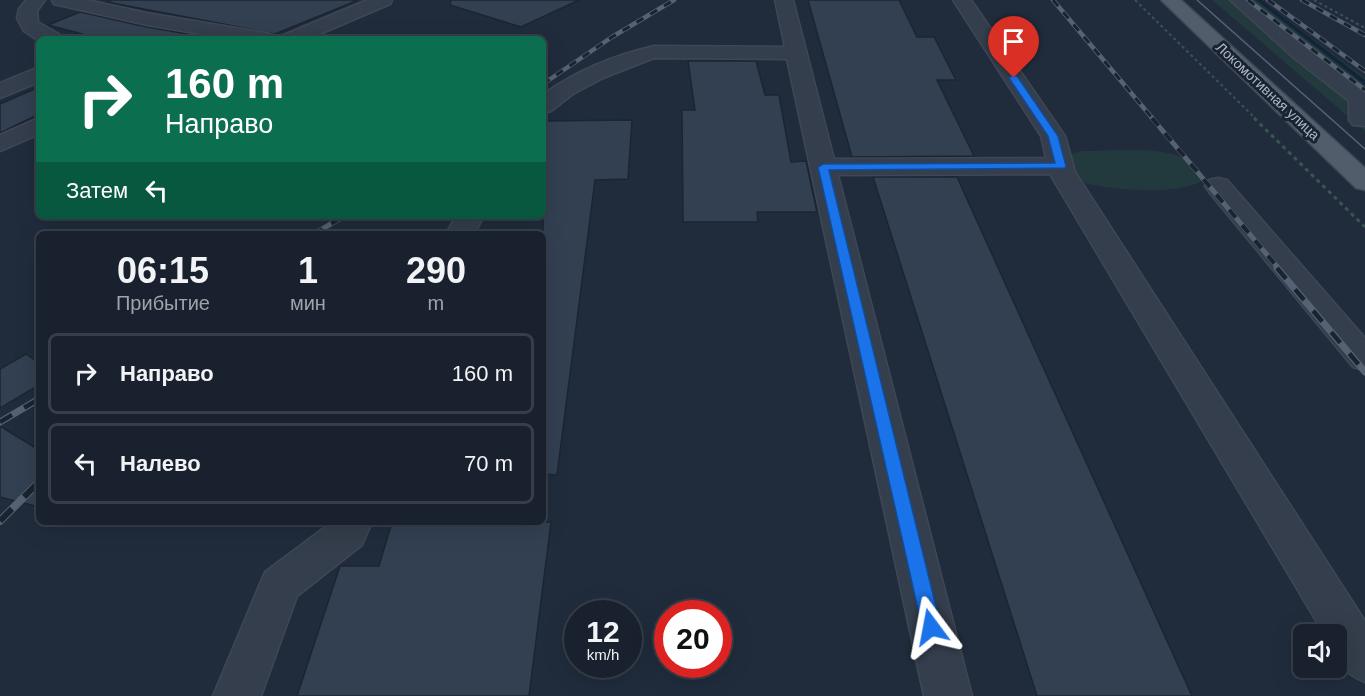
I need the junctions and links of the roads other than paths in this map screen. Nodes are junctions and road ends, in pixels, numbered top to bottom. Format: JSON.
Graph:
{"nodes":[{"id":1,"x":36,"y":0,"type":"edge"},
{"id":2,"x":61,"y":0,"type":"edge"},
{"id":3,"x":382,"y":0,"type":"edge"},
{"id":4,"x":784,"y":0,"type":"edge"},
{"id":5,"x":962,"y":0,"type":"edge"},
{"id":6,"x":1170,"y":0,"type":"edge"},
{"id":7,"x":1239,"y":0,"type":"edge"},
{"id":8,"x":174,"y":5,"type":"dead end"},
{"id":9,"x":147,"y":19,"type":"junction"},
{"id":10,"x":43,"y":36,"type":"edge"},
{"id":11,"x":248,"y":36,"type":"edge"},
{"id":12,"x":298,"y":36,"type":"edge"},
{"id":13,"x":796,"y":53,"type":"junction"},
{"id":14,"x":36,"y":75,"type":"edge"},
{"id":15,"x":0,"y":91,"type":"edge"},
{"id":16,"x":546,"y":103,"type":"edge"},
{"id":17,"x":1361,"y":120,"type":"dead end"},
{"id":18,"x":36,"y":126,"type":"edge"},
{"id":19,"x":0,"y":144,"type":"edge"},
{"id":20,"x":1061,"y":166,"type":"junction"},
{"id":21,"x":823,"y":167,"type":"junction"},
{"id":22,"x":1365,"y":182,"type":"edge"},
{"id":23,"x":1218,"y":186,"type":"dead end"},
{"id":24,"x":1365,"y":358,"type":"edge"},
{"id":25,"x":351,"y":525,"type":"edge"},
{"id":26,"x":1365,"y":661,"type":"edge"},
{"id":27,"x":237,"y":696,"type":"edge"},
{"id":28,"x":948,"y":696,"type":"edge"}],
"edges":[{"from":1,"to":10,"type":"lane"},
{"from":2,"to":9,"type":"lane"},
{"from":3,"to":12,"type":"lane"},
{"from":4,"to":13,"type":"lane"},
{"from":5,"to":20,"type":"lane"},
{"from":6,"to":22,"type":"main road","name":"Локомотивная улица"},
{"from":7,"to":17,"type":"lane"},
{"from":8,"to":9,"type":"lane"},
{"from":9,"to":11,"type":"lane"},
{"from":13,"to":16,"type":"lane"},
{"from":13,"to":21,"type":"lane"},
{"from":14,"to":15,"type":"lane"},
{"from":18,"to":19,"type":"lane"},
{"from":20,"to":21,"type":"lane"},
{"from":20,"to":26,"type":"lane"},
{"from":21,"to":28,"type":"lane"},
{"from":23,"to":24,"type":"lane"},
{"from":25,"to":27,"type":"lane"}]}
